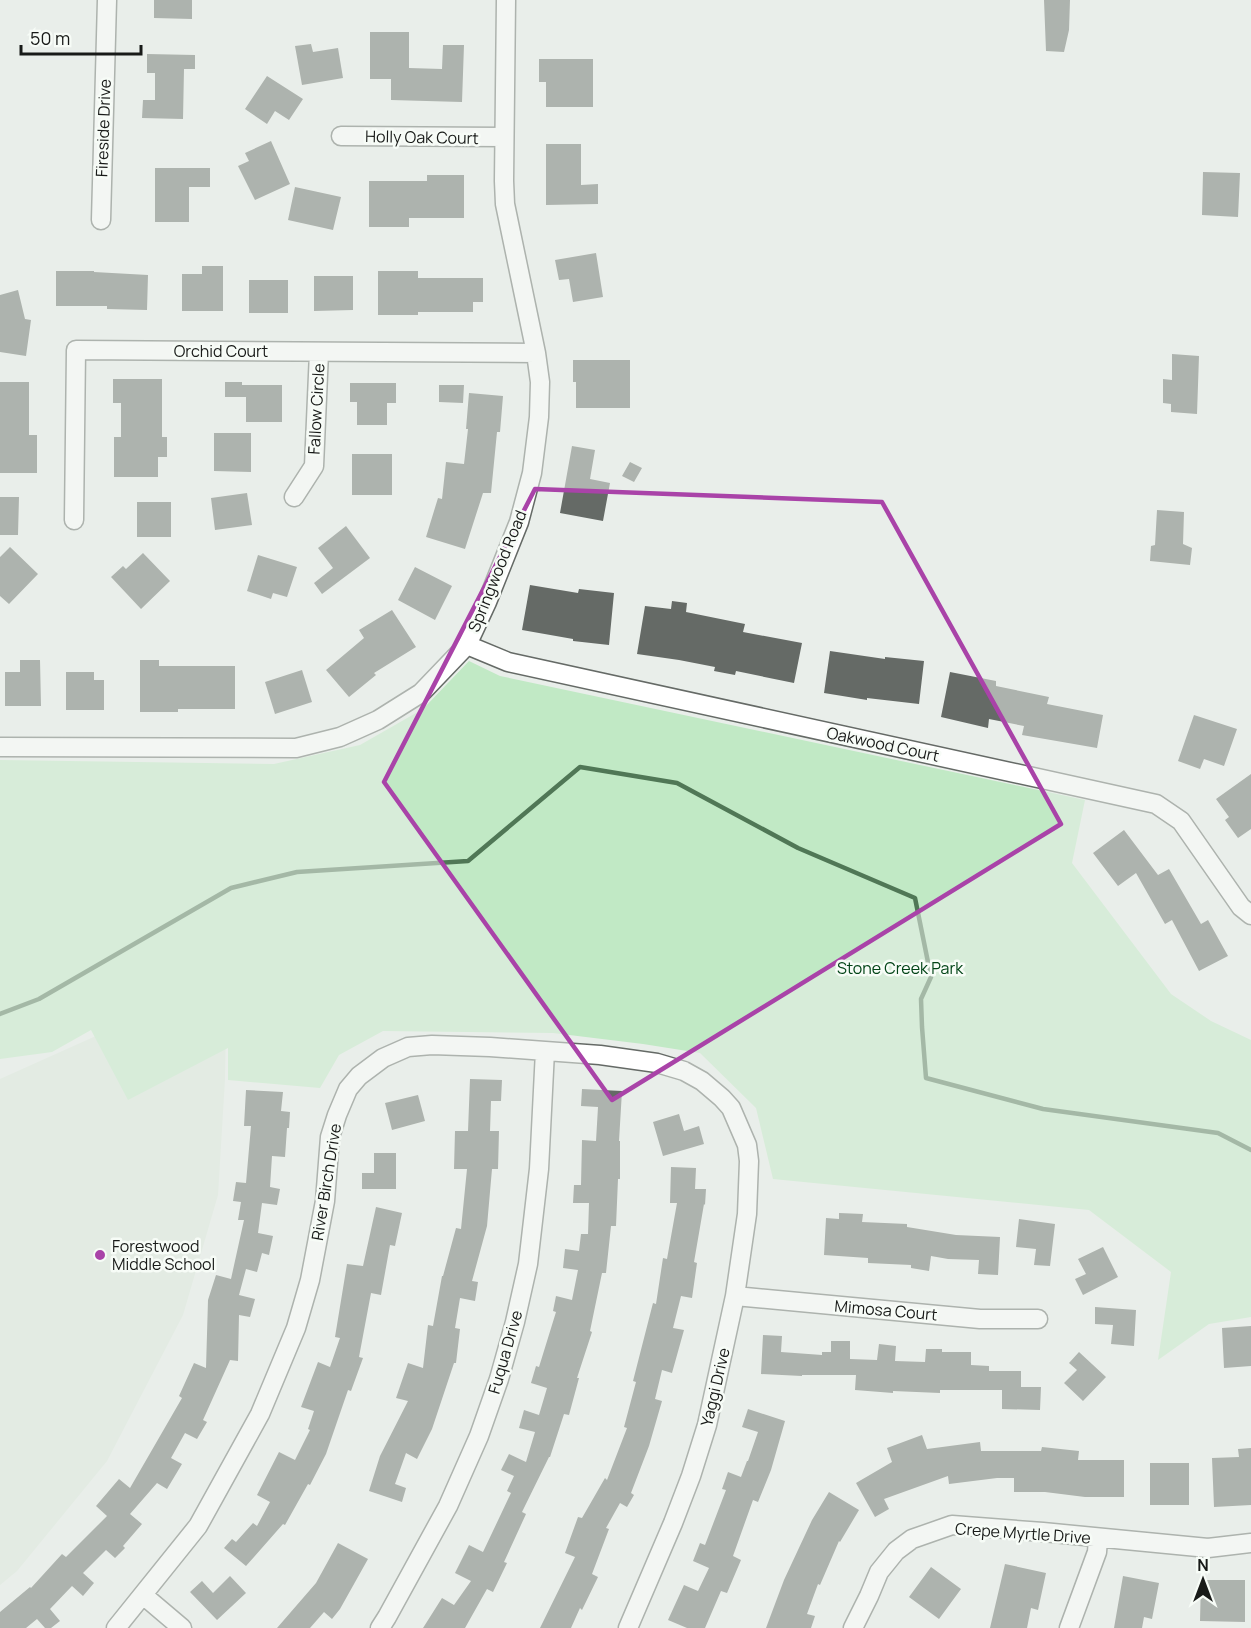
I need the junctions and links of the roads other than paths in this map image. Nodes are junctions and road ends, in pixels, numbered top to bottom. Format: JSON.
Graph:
{"nodes":[{"id":1,"x":107,"y":0,"type":"edge"},
{"id":2,"x":507,"y":0,"type":"edge"},
{"id":3,"x":340,"y":136,"type":"dead end"},
{"id":4,"x":504,"y":137,"type":"junction"},
{"id":5,"x":101,"y":220,"type":"dead end"},
{"id":6,"x":319,"y":352,"type":"junction"},
{"id":7,"x":536,"y":353,"type":"junction"},
{"id":8,"x":294,"y":497,"type":"dead end"},
{"id":9,"x":74,"y":520,"type":"dead end"},
{"id":10,"x":467,"y":645,"type":"junction"},
{"id":11,"x":0,"y":747,"type":"edge"},
{"id":12,"x":1251,"y":915,"type":"edge"},
{"id":13,"x":545,"y":1051,"type":"junction"},
{"id":14,"x":743,"y":1133,"type":"joint"},
{"id":15,"x":735,"y":1296,"type":"junction"},
{"id":16,"x":1038,"y":1319,"type":"dead end"},
{"id":17,"x":1098,"y":1539,"type":"junction"},
{"id":18,"x":1251,"y":1543,"type":"edge"},
{"id":19,"x":143,"y":1595,"type":"junction"},
{"id":20,"x":116,"y":1628,"type":"edge"},
{"id":21,"x":182,"y":1628,"type":"edge"},
{"id":22,"x":380,"y":1628,"type":"edge"},
{"id":23,"x":628,"y":1628,"type":"edge"},
{"id":24,"x":853,"y":1628,"type":"edge"},
{"id":25,"x":1069,"y":1628,"type":"edge"}],
"edges":[{"from":1,"to":5,"type":"street","name":"Fireside Drive"},
{"from":2,"to":4,"type":"street","name":"Springwood Road"},
{"from":3,"to":4,"type":"street","name":"Holly Oak Court"},
{"from":4,"to":7,"type":"street","name":"Springwood Road"},
{"from":6,"to":7,"type":"street","name":"Orchid Court"},
{"from":6,"to":8,"type":"street","name":"Fallow Circle"},
{"from":6,"to":9,"type":"street","name":"Orchid Court"},
{"from":7,"to":10,"type":"street","name":"Springwood Road"},
{"from":10,"to":11,"type":"street","name":"Springwood Road"},
{"from":10,"to":12,"type":"street","name":"Oakwood Court"},
{"from":13,"to":14,"type":"street","name":"River Birch Drive"},
{"from":13,"to":19,"type":"street","name":"River Birch Drive"},
{"from":13,"to":22,"type":"street","name":"Fuqua Drive"},
{"from":14,"to":15,"type":"street","name":"Yaggi Drive"},
{"from":15,"to":16,"type":"street","name":"Mimosa Court"},
{"from":15,"to":23,"type":"street","name":"Yaggi Drive"},
{"from":17,"to":18,"type":"street","name":"Crepe Myrtle Drive"},
{"from":17,"to":24,"type":"street","name":"Crepe Myrtle Drive"},
{"from":17,"to":25,"type":"street"},
{"from":19,"to":20,"type":"street","name":"River Birch Drive"},
{"from":19,"to":21,"type":"street"}]}
